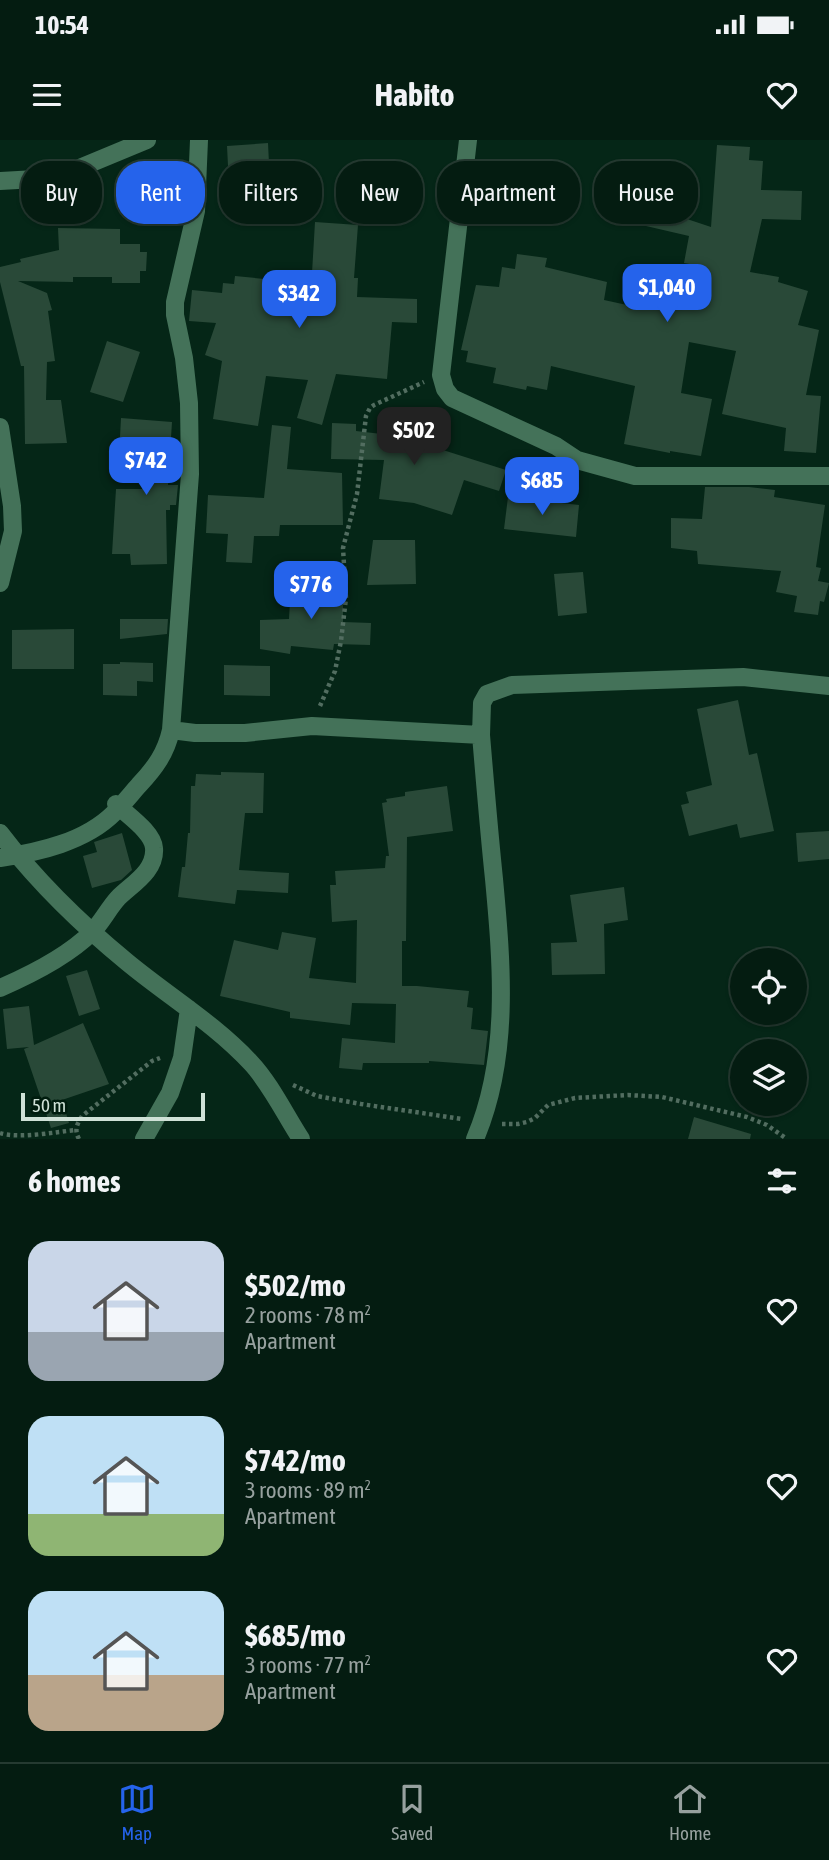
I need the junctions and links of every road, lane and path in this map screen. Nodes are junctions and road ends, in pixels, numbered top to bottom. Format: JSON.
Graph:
{"nodes":[{"id":1,"x":147,"y":140,"type":"edge"},
{"id":2,"x":199,"y":140,"type":"edge"},
{"id":3,"x":468,"y":140,"type":"edge"},
{"id":4,"x":0,"y":181,"type":"edge"},
{"id":5,"x":441,"y":375,"type":"junction"},
{"id":6,"x":0,"y":427,"type":"edge"},
{"id":7,"x":829,"y":476,"type":"edge"},
{"id":8,"x":0,"y":583,"type":"edge"},
{"id":9,"x":829,"y":686,"type":"edge"},
{"id":10,"x":312,"y":726,"type":"junction"},
{"id":11,"x":171,"y":730,"type":"junction"},
{"id":12,"x":481,"y":735,"type":"junction"},
{"id":13,"x":118,"y":806,"type":"junction"},
{"id":14,"x":0,"y":833,"type":"edge"},
{"id":15,"x":9,"y":857,"type":"edge"},
{"id":16,"x":92,"y":932,"type":"junction"},
{"id":17,"x":0,"y":988,"type":"edge"},
{"id":18,"x":189,"y":1009,"type":"junction"},
{"id":19,"x":182,"y":1058,"type":"junction"},
{"id":20,"x":259,"y":1073,"type":"junction"},
{"id":21,"x":483,"y":1122,"type":"junction"},
{"id":22,"x":76,"y":1130,"type":"junction"},
{"id":23,"x":0,"y":1132,"type":"edge"},
{"id":24,"x":79,"y":1139,"type":"edge"},
{"id":25,"x":144,"y":1139,"type":"edge"},
{"id":26,"x":301,"y":1139,"type":"edge"},
{"id":27,"x":475,"y":1139,"type":"edge"},
{"id":28,"x":787,"y":1139,"type":"edge"}],
"edges":[{"from":1,"to":4,"type":"street"},
{"from":2,"to":11,"type":"street"},
{"from":3,"to":5,"type":"street"},
{"from":5,"to":7,"type":"street"},
{"from":5,"to":10,"type":"path"},
{"from":6,"to":8,"type":"street"},
{"from":9,"to":12,"type":"street"},
{"from":10,"to":11,"type":"street"},
{"from":10,"to":12,"type":"street"},
{"from":11,"to":13,"type":"street"},
{"from":12,"to":21,"type":"street"},
{"from":13,"to":15,"type":"street"},
{"from":13,"to":16,"type":"street"},
{"from":14,"to":15,"type":"street"},
{"from":15,"to":16,"type":"street"},
{"from":16,"to":17,"type":"street"},
{"from":16,"to":18,"type":"street"},
{"from":18,"to":19,"type":"street"},
{"from":18,"to":20,"type":"street"},
{"from":19,"to":22,"type":"path"},
{"from":19,"to":25,"type":"street"},
{"from":20,"to":21,"type":"path"},
{"from":20,"to":26,"type":"street"},
{"from":21,"to":27,"type":"street"},
{"from":21,"to":28,"type":"path"},
{"from":22,"to":23,"type":"path"},
{"from":22,"to":24,"type":"path"}]}
